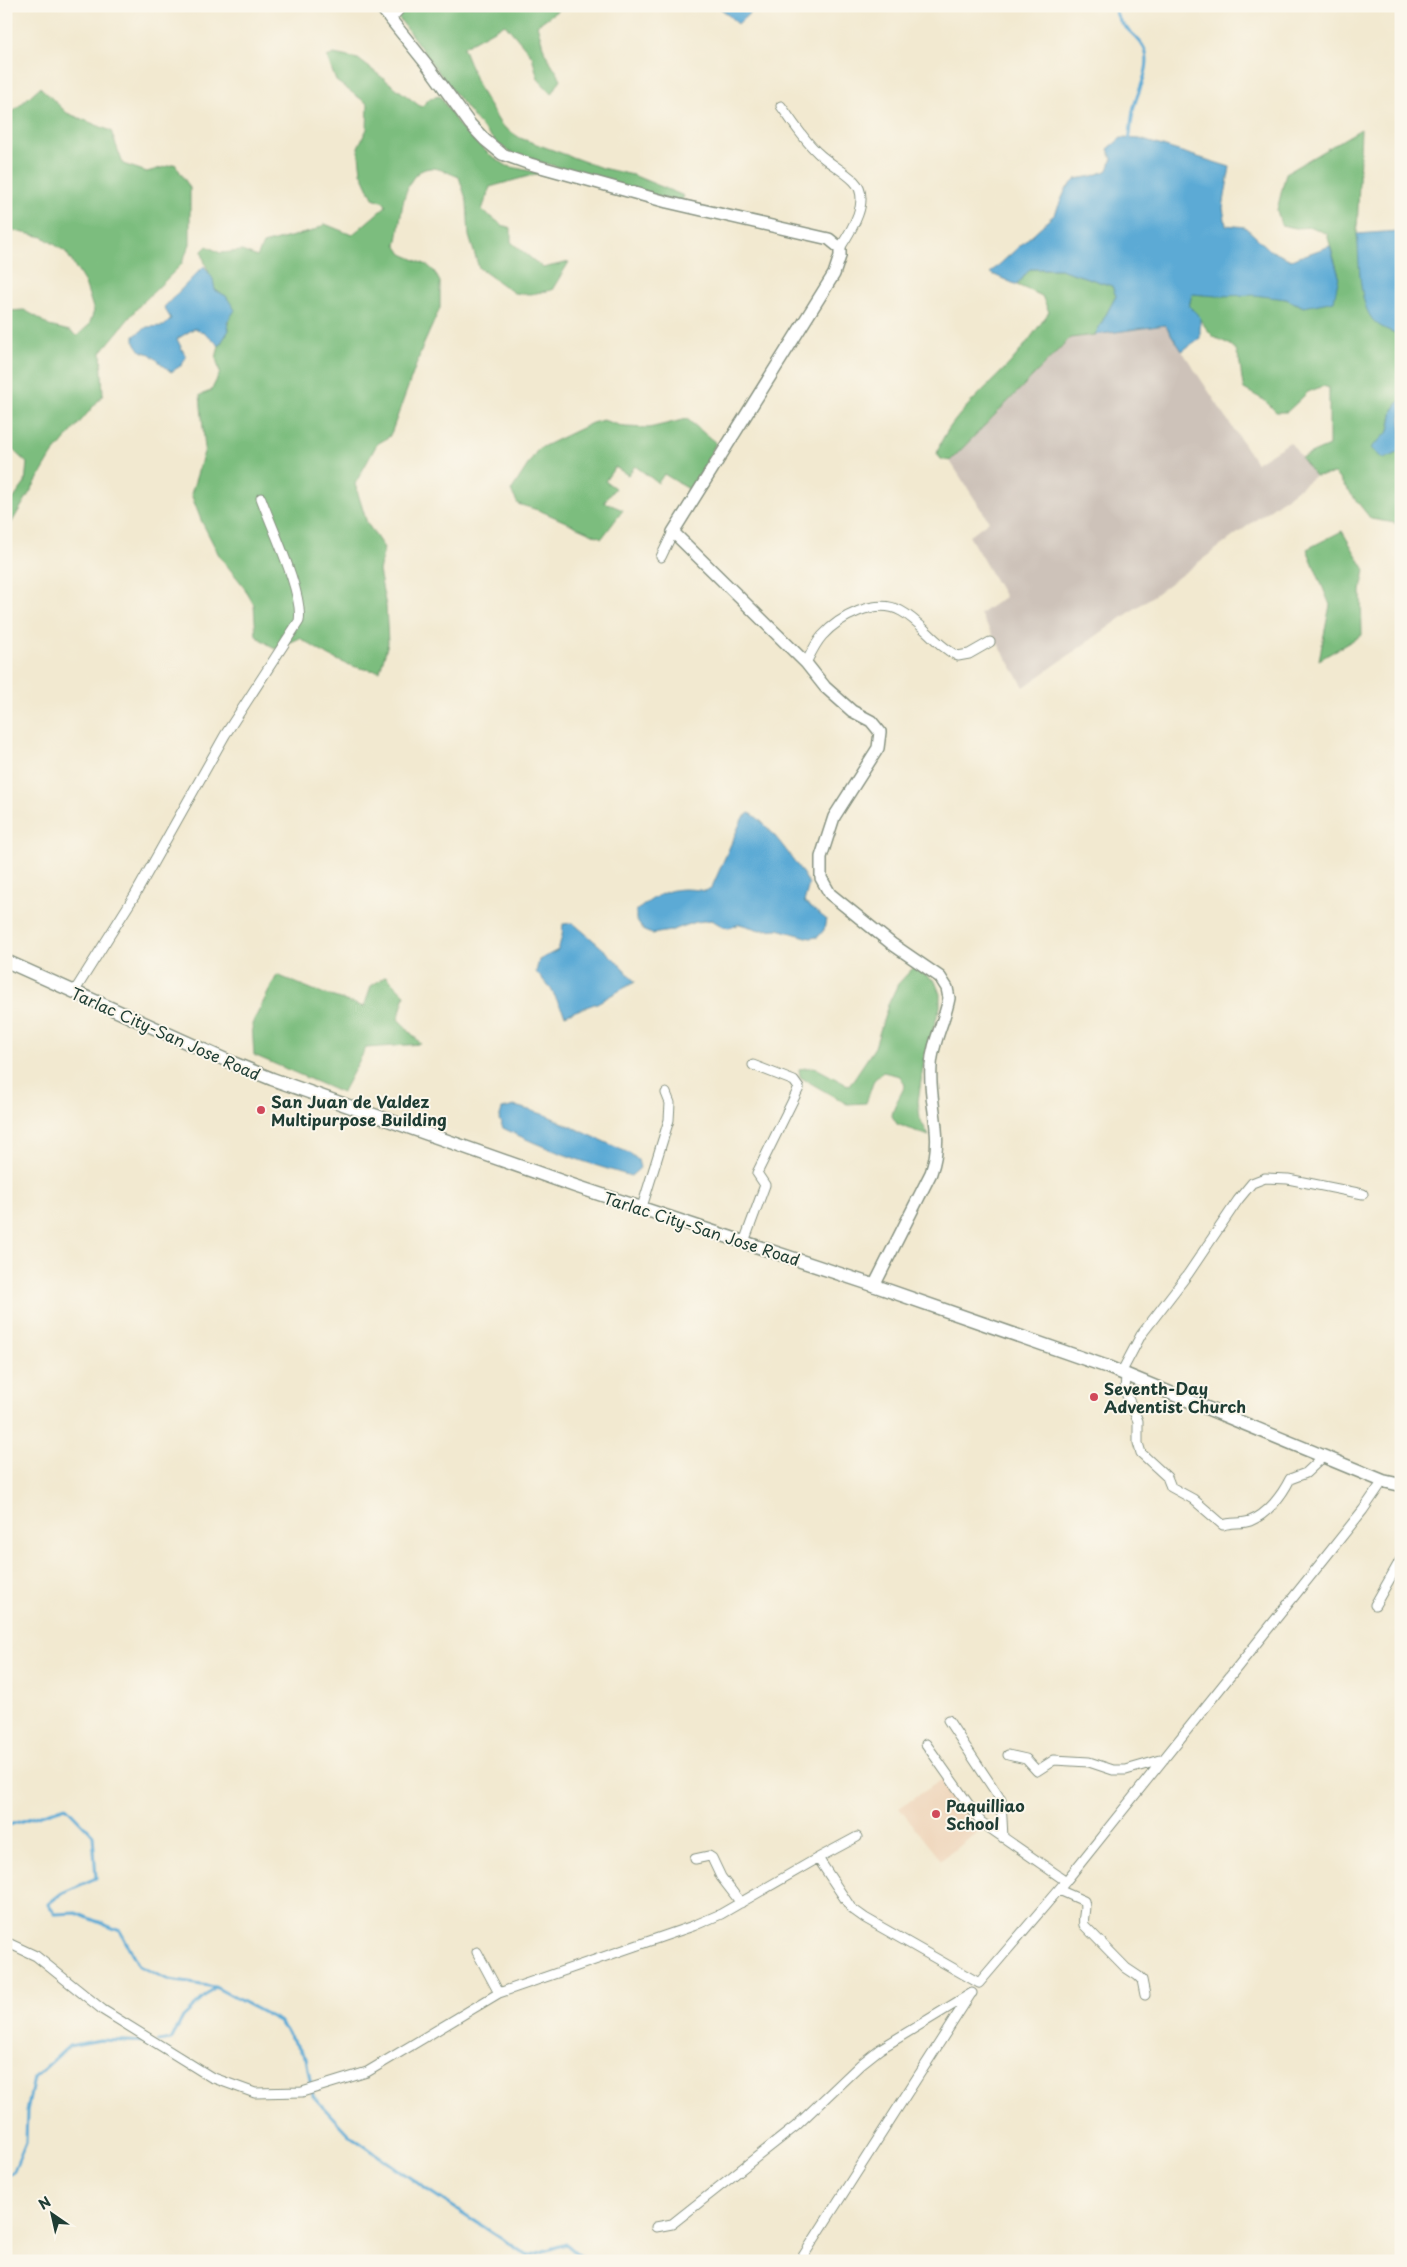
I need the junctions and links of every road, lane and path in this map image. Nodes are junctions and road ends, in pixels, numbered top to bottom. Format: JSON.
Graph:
{"nodes":[{"id":1,"x":380,"y":6,"type":"edge"},
{"id":2,"x":404,"y":6,"type":"edge"},
{"id":3,"x":390,"y":20,"type":"junction"},
{"id":4,"x":781,"y":106,"type":"dead end"},
{"id":5,"x":840,"y":248,"type":"junction"},
{"id":6,"x":261,"y":498,"type":"dead end"},
{"id":7,"x":673,"y":532,"type":"junction"},
{"id":8,"x":661,"y":557,"type":"dead end"},
{"id":9,"x":990,"y":642,"type":"dead end"},
{"id":10,"x":806,"y":663,"type":"junction"},
{"id":11,"x":6,"y":961,"type":"edge"},
{"id":12,"x":74,"y":992,"type":"junction"},
{"id":13,"x":753,"y":1065,"type":"dead end"},
{"id":14,"x":666,"y":1093,"type":"dead end"},
{"id":15,"x":1363,"y":1194,"type":"dead end"},
{"id":16,"x":642,"y":1207,"type":"junction"},
{"id":17,"x":744,"y":1242,"type":"junction"},
{"id":18,"x":874,"y":1286,"type":"junction"},
{"id":19,"x":1124,"y":1374,"type":"junction"},
{"id":20,"x":1324,"y":1456,"type":"junction"},
{"id":21,"x":1383,"y":1481,"type":"junction"},
{"id":22,"x":1401,"y":1485,"type":"edge"},
{"id":23,"x":1401,"y":1560,"type":"edge"},
{"id":24,"x":1375,"y":1605,"type":"dead end"},
{"id":25,"x":948,"y":1720,"type":"dead end"},
{"id":26,"x":926,"y":1744,"type":"dead end"},
{"id":27,"x":1008,"y":1755,"type":"dead end"},
{"id":28,"x":1164,"y":1758,"type":"junction"},
{"id":29,"x":857,"y":1837,"type":"dead end"},
{"id":30,"x":1003,"y":1838,"type":"junction"},
{"id":31,"x":818,"y":1858,"type":"junction"},
{"id":32,"x":695,"y":1859,"type":"dead end"},
{"id":33,"x":1066,"y":1881,"type":"junction"},
{"id":34,"x":1059,"y":1890,"type":"junction"},
{"id":35,"x":741,"y":1903,"type":"junction"},
{"id":36,"x":6,"y":1942,"type":"edge"},
{"id":37,"x":477,"y":1952,"type":"dead end"},
{"id":38,"x":979,"y":1982,"type":"junction"},
{"id":39,"x":972,"y":1992,"type":"junction"},
{"id":40,"x":499,"y":1993,"type":"junction"},
{"id":41,"x":1144,"y":1995,"type":"dead end"},
{"id":42,"x":656,"y":2227,"type":"dead end"},
{"id":43,"x":800,"y":2261,"type":"edge"}],
"edges":[{"from":1,"to":3,"type":"street"},
{"from":2,"to":3,"type":"street"},
{"from":3,"to":5,"type":"street"},
{"from":4,"to":5,"type":"street"},
{"from":5,"to":7,"type":"street"},
{"from":6,"to":12,"type":"street"},
{"from":7,"to":8,"type":"street"},
{"from":7,"to":10,"type":"street"},
{"from":9,"to":10,"type":"street"},
{"from":10,"to":18,"type":"street"},
{"from":11,"to":12,"type":"main road","name":"Tarlac City-San Jose Road"},
{"from":12,"to":16,"type":"main road","name":"Tarlac City-San Jose Road"},
{"from":13,"to":17,"type":"street"},
{"from":14,"to":16,"type":"street"},
{"from":15,"to":19,"type":"street"},
{"from":16,"to":17,"type":"main road","name":"Tarlac City-San Jose Road"},
{"from":17,"to":18,"type":"main road","name":"Tarlac City-San Jose Road"},
{"from":18,"to":19,"type":"main road","name":"Tarlac City-San Jose Road"},
{"from":19,"to":20,"type":"main road","name":"Tarlac City-San Jose Road"},
{"from":19,"to":20,"type":"street"},
{"from":20,"to":21,"type":"main road","name":"Tarlac City-San Jose Road"},
{"from":21,"to":22,"type":"main road","name":"Tarlac City-San Jose Road"},
{"from":21,"to":28,"type":"street"},
{"from":23,"to":24,"type":"street"},
{"from":25,"to":30,"type":"street"},
{"from":26,"to":30,"type":"street"},
{"from":27,"to":28,"type":"street"},
{"from":28,"to":33,"type":"street"},
{"from":29,"to":31,"type":"street"},
{"from":30,"to":33,"type":"street"},
{"from":31,"to":35,"type":"street"},
{"from":31,"to":38,"type":"street"},
{"from":32,"to":35,"type":"street"},
{"from":33,"to":34,"type":"street"},
{"from":34,"to":38,"type":"street"},
{"from":34,"to":41,"type":"street"},
{"from":35,"to":40,"type":"street"},
{"from":36,"to":40,"type":"street"},
{"from":37,"to":40,"type":"street"},
{"from":38,"to":39,"type":"street"},
{"from":39,"to":42,"type":"street"},
{"from":39,"to":43,"type":"street"}]}
